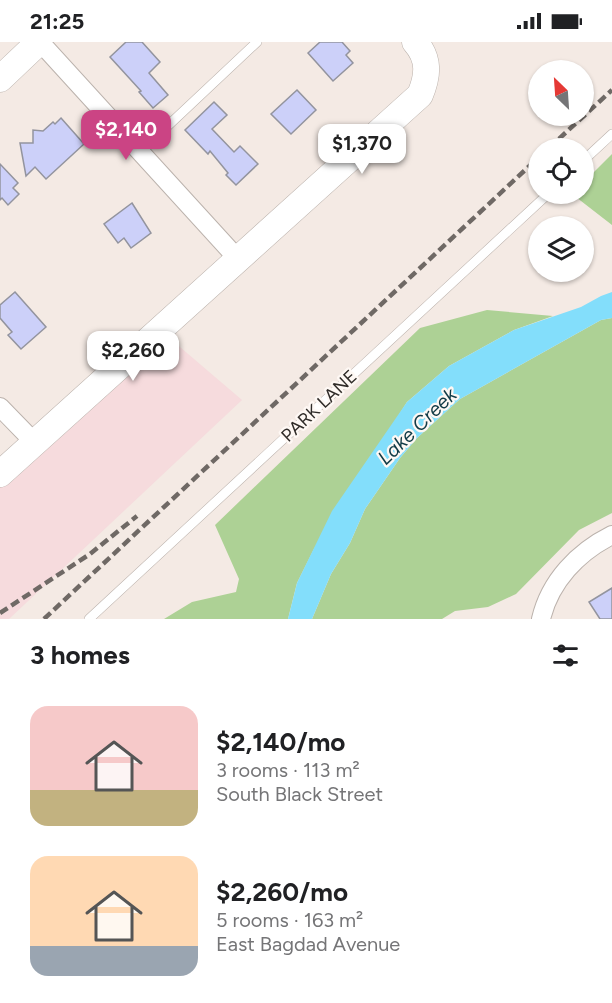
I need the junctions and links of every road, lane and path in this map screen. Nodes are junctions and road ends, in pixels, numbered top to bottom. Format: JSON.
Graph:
{"nodes":[{"id":1,"x":40,"y":42,"type":"edge"},
{"id":2,"x":257,"y":42,"type":"edge"},
{"id":3,"x":421,"y":52,"type":"edge"},
{"id":4,"x":0,"y":79,"type":"edge"},
{"id":5,"x":612,"y":134,"type":"edge"},
{"id":6,"x":141,"y":151,"type":"junction"},
{"id":7,"x":594,"y":151,"type":"edge"},
{"id":8,"x":537,"y":204,"type":"edge"},
{"id":9,"x":237,"y":258,"type":"junction"},
{"id":10,"x":0,"y":407,"type":"edge"},
{"id":11,"x":35,"y":443,"type":"junction"},
{"id":12,"x":0,"y":474,"type":"edge"},
{"id":13,"x":612,"y":535,"type":"edge"},
{"id":14,"x":89,"y":619,"type":"edge"},
{"id":15,"x":541,"y":619,"type":"edge"}],
"edges":[{"from":1,"to":4,"type":"street"},
{"from":1,"to":6,"type":"street"},
{"from":2,"to":6,"type":"lane"},
{"from":3,"to":9,"type":"street"},
{"from":5,"to":7,"type":"lane"},
{"from":6,"to":9,"type":"street"},
{"from":8,"to":14,"type":"lane","name":"PARK LANE"},
{"from":9,"to":11,"type":"street"},
{"from":10,"to":11,"type":"street"},
{"from":11,"to":12,"type":"street"},
{"from":13,"to":15,"type":"street"}]}
